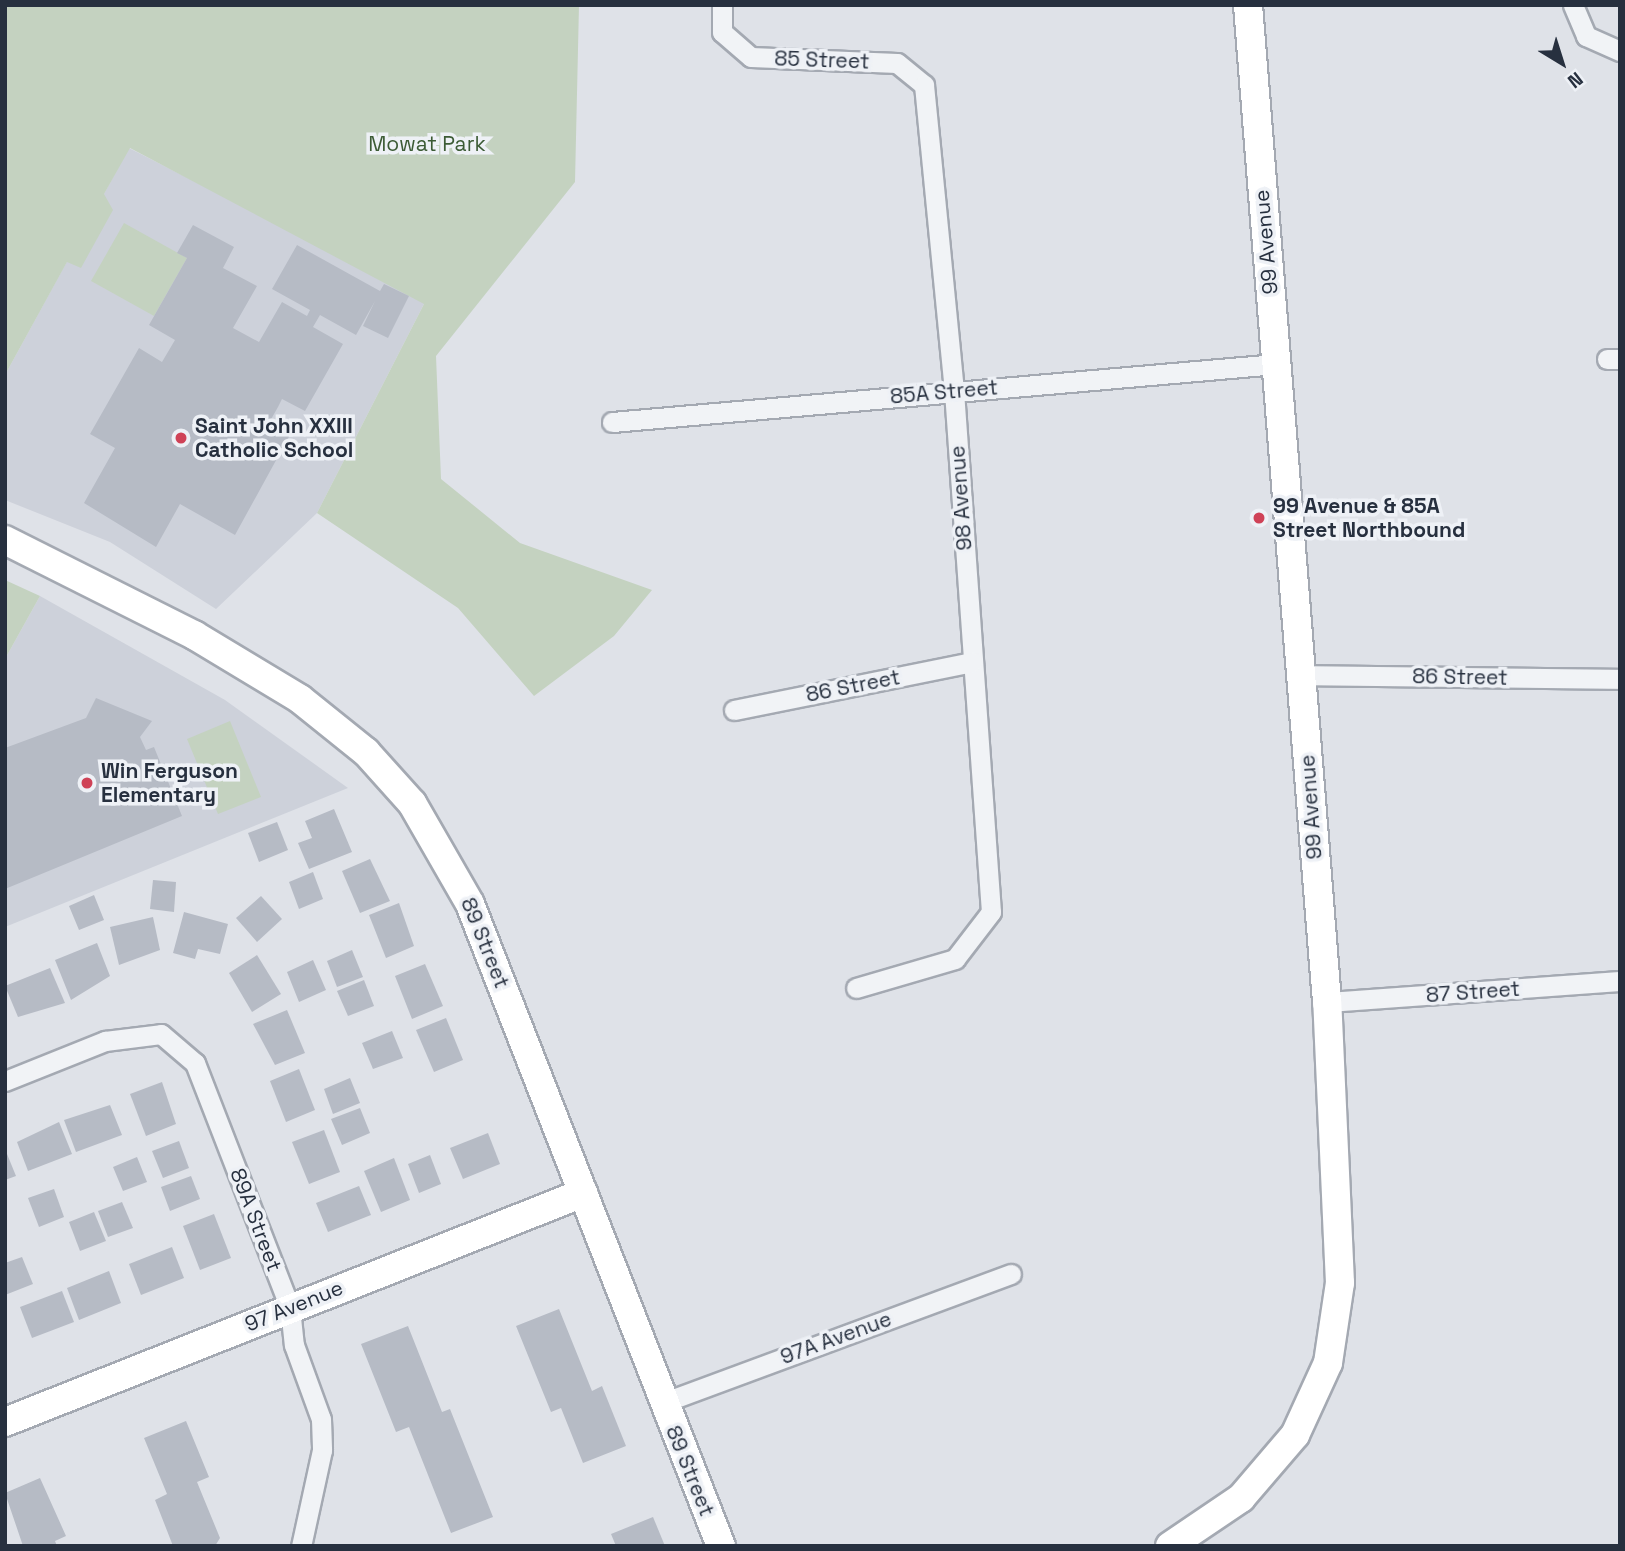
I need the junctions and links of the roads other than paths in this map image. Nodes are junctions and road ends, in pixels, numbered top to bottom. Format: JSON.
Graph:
{"nodes":[{"id":1,"x":722,"y":5,"type":"edge"},
{"id":2,"x":1248,"y":5,"type":"edge"},
{"id":3,"x":1573,"y":5,"type":"edge"},
{"id":4,"x":1620,"y":51,"type":"edge"},
{"id":5,"x":924,"y":85,"type":"joint"},
{"id":6,"x":1276,"y":365,"type":"junction"},
{"id":7,"x":954,"y":390,"type":"junction"},
{"id":8,"x":612,"y":422,"type":"dead end"},
{"id":9,"x":5,"y":540,"type":"edge"},
{"id":10,"x":972,"y":662,"type":"junction"},
{"id":11,"x":1301,"y":675,"type":"junction"},
{"id":12,"x":1620,"y":679,"type":"edge"},
{"id":13,"x":734,"y":710,"type":"dead end"},
{"id":14,"x":1620,"y":982,"type":"edge"},
{"id":15,"x":856,"y":988,"type":"dead end"},
{"id":16,"x":1327,"y":1002,"type":"junction"},
{"id":17,"x":5,"y":1081,"type":"edge"},
{"id":18,"x":583,"y":1193,"type":"junction"},
{"id":19,"x":1011,"y":1274,"type":"dead end"},
{"id":20,"x":290,"y":1308,"type":"junction"},
{"id":21,"x":662,"y":1403,"type":"junction"},
{"id":22,"x":5,"y":1422,"type":"edge"},
{"id":23,"x":301,"y":1546,"type":"edge"},
{"id":24,"x":721,"y":1546,"type":"edge"},
{"id":25,"x":1170,"y":1546,"type":"edge"}],
"edges":[{"from":1,"to":5,"type":"street","name":"85 Street"},
{"from":2,"to":6,"type":"street","name":"99 Avenue"},
{"from":3,"to":4,"type":"street"},
{"from":5,"to":7,"type":"street","name":"98 Avenue"},
{"from":6,"to":7,"type":"street","name":"85A Street"},
{"from":6,"to":11,"type":"street","name":"99 Avenue"},
{"from":7,"to":8,"type":"street","name":"85A Street"},
{"from":7,"to":10,"type":"street","name":"98 Avenue"},
{"from":9,"to":18,"type":"street","name":"89 Street"},
{"from":10,"to":13,"type":"street","name":"86 Street"},
{"from":10,"to":15,"type":"street","name":"98 Avenue"},
{"from":11,"to":12,"type":"street","name":"86 Street"},
{"from":11,"to":16,"type":"street","name":"99 Avenue"},
{"from":14,"to":16,"type":"street","name":"87 Street"},
{"from":16,"to":25,"type":"street","name":"99 Avenue"},
{"from":17,"to":20,"type":"street","name":"89A Street"},
{"from":18,"to":20,"type":"street","name":"97 Avenue"},
{"from":18,"to":21,"type":"street","name":"89 Street"},
{"from":19,"to":21,"type":"street","name":"97A Avenue"},
{"from":20,"to":22,"type":"street","name":"97 Avenue"},
{"from":20,"to":23,"type":"street","name":"89A Street"},
{"from":21,"to":24,"type":"street","name":"89 Street"}]}
